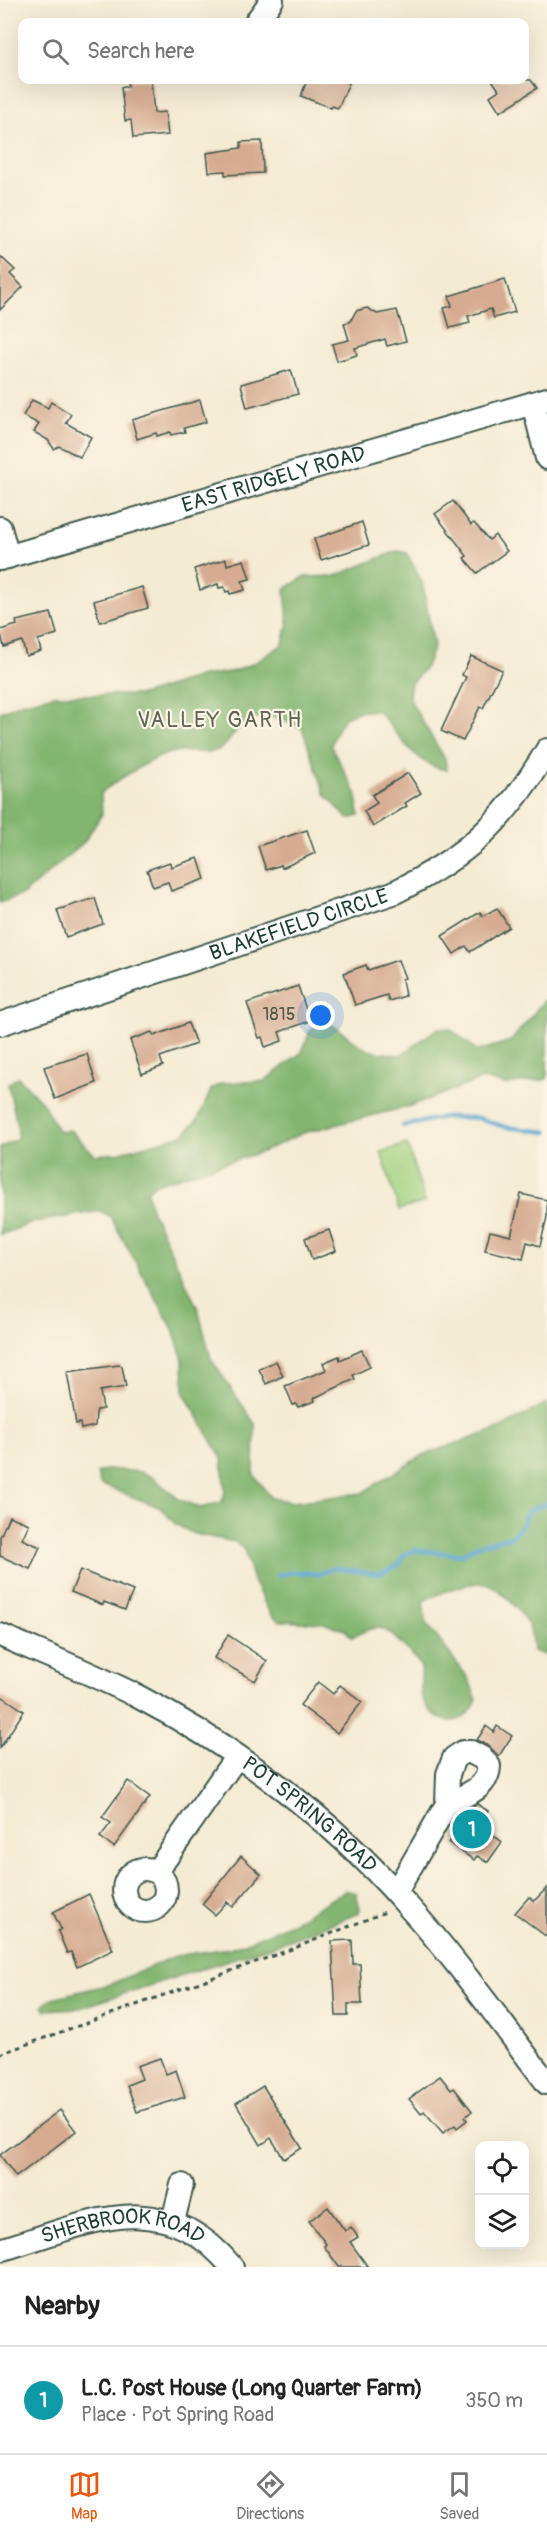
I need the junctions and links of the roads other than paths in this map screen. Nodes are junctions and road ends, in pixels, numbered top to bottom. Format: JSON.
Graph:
{"nodes":[{"id":1,"x":272,"y":0,"type":"edge"},
{"id":2,"x":259,"y":18,"type":"edge"},
{"id":3,"x":540,"y":401,"type":"edge"},
{"id":4,"x":547,"y":458,"type":"edge"},
{"id":5,"x":0,"y":528,"type":"edge"},
{"id":6,"x":4,"y":558,"type":"edge"},
{"id":7,"x":547,"y":750,"type":"edge"},
{"id":8,"x":0,"y":1024,"type":"edge"},
{"id":9,"x":0,"y":1635,"type":"edge"},
{"id":10,"x":237,"y":1756,"type":"junction"},
{"id":11,"x":447,"y":1803,"type":"dead end"},
{"id":12,"x":157,"y":1871,"type":"dead end"},
{"id":13,"x":401,"y":1898,"type":"junction"},
{"id":14,"x":547,"y":2083,"type":"edge"},
{"id":15,"x":182,"y":2185,"type":"dead end"},
{"id":16,"x":173,"y":2221,"type":"junction"},
{"id":17,"x":0,"y":2250,"type":"edge"},
{"id":18,"x":232,"y":2267,"type":"edge"}],
"edges":[{"from":1,"to":2,"type":"street"},
{"from":3,"to":4,"type":"street"},
{"from":3,"to":6,"type":"street","name":"EAST RIDGELY ROAD"},
{"from":5,"to":6,"type":"street"},
{"from":7,"to":8,"type":"street","name":"BLAKEFIELD CIRCLE"},
{"from":9,"to":10,"type":"street","name":"POT SPRING ROAD"},
{"from":10,"to":12,"type":"street"},
{"from":10,"to":13,"type":"street","name":"POT SPRING ROAD"},
{"from":11,"to":13,"type":"street"},
{"from":13,"to":14,"type":"street","name":"POT SPRING ROAD"},
{"from":15,"to":16,"type":"street"},
{"from":16,"to":17,"type":"street","name":"SHERBROOK ROAD"},
{"from":16,"to":18,"type":"street","name":"SHERBROOK ROAD"}]}
